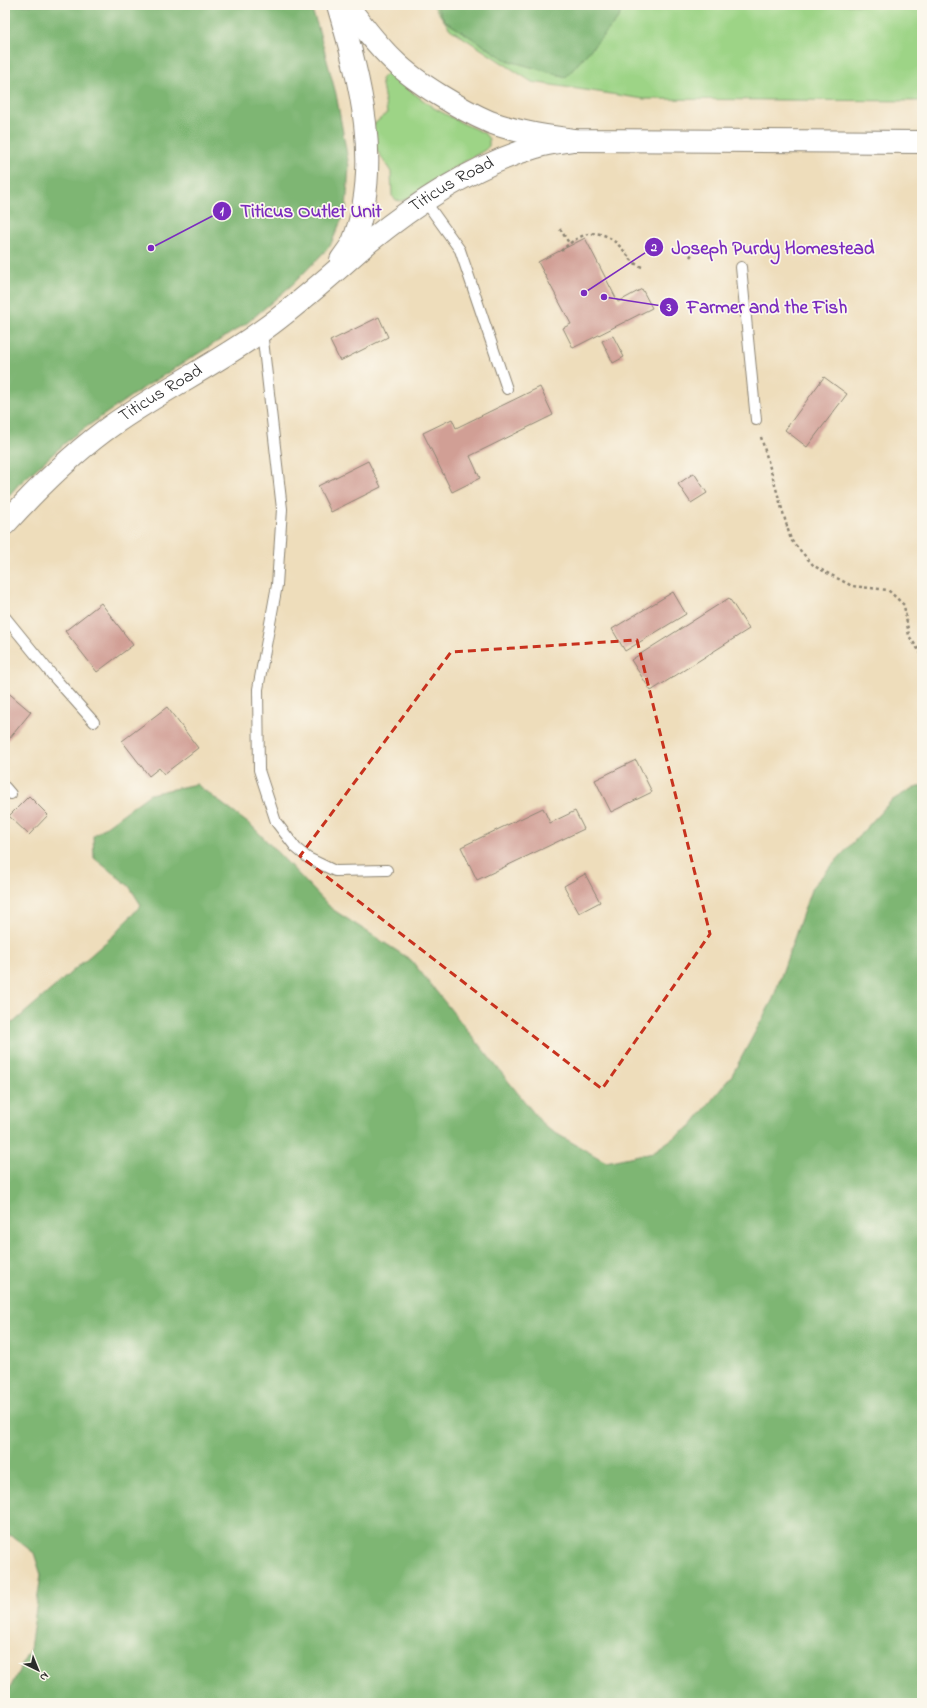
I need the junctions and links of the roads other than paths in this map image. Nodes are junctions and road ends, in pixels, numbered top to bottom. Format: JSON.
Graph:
{"nodes":[{"id":1,"x":338,"y":5,"type":"edge"},
{"id":2,"x":347,"y":5,"type":"edge"},
{"id":3,"x":573,"y":140,"type":"junction"},
{"id":4,"x":922,"y":142,"type":"edge"},
{"id":5,"x":425,"y":200,"type":"junction"},
{"id":6,"x":741,"y":267,"type":"dead end"},
{"id":7,"x":329,"y":278,"type":"junction"},
{"id":8,"x":262,"y":331,"type":"junction"},
{"id":9,"x":507,"y":389,"type":"dead end"},
{"id":10,"x":756,"y":420,"type":"road end"},
{"id":11,"x":5,"y":524,"type":"edge"},
{"id":12,"x":5,"y":616,"type":"edge"},
{"id":13,"x":94,"y":722,"type":"dead end"},
{"id":14,"x":387,"y":870,"type":"dead end"}],
"edges":[{"from":1,"to":7,"type":"main road","name":"Titicus Road"},
{"from":2,"to":3,"type":"main road"},
{"from":3,"to":4,"type":"main road"},
{"from":3,"to":5,"type":"main road","name":"Titicus Road"},
{"from":5,"to":7,"type":"main road","name":"Titicus Road"},
{"from":5,"to":9,"type":"lane"},
{"from":6,"to":10,"type":"lane"},
{"from":7,"to":8,"type":"main road","name":"Titicus Road"},
{"from":8,"to":11,"type":"main road","name":"Titicus Road"},
{"from":8,"to":14,"type":"lane"},
{"from":12,"to":13,"type":"lane"}]}
